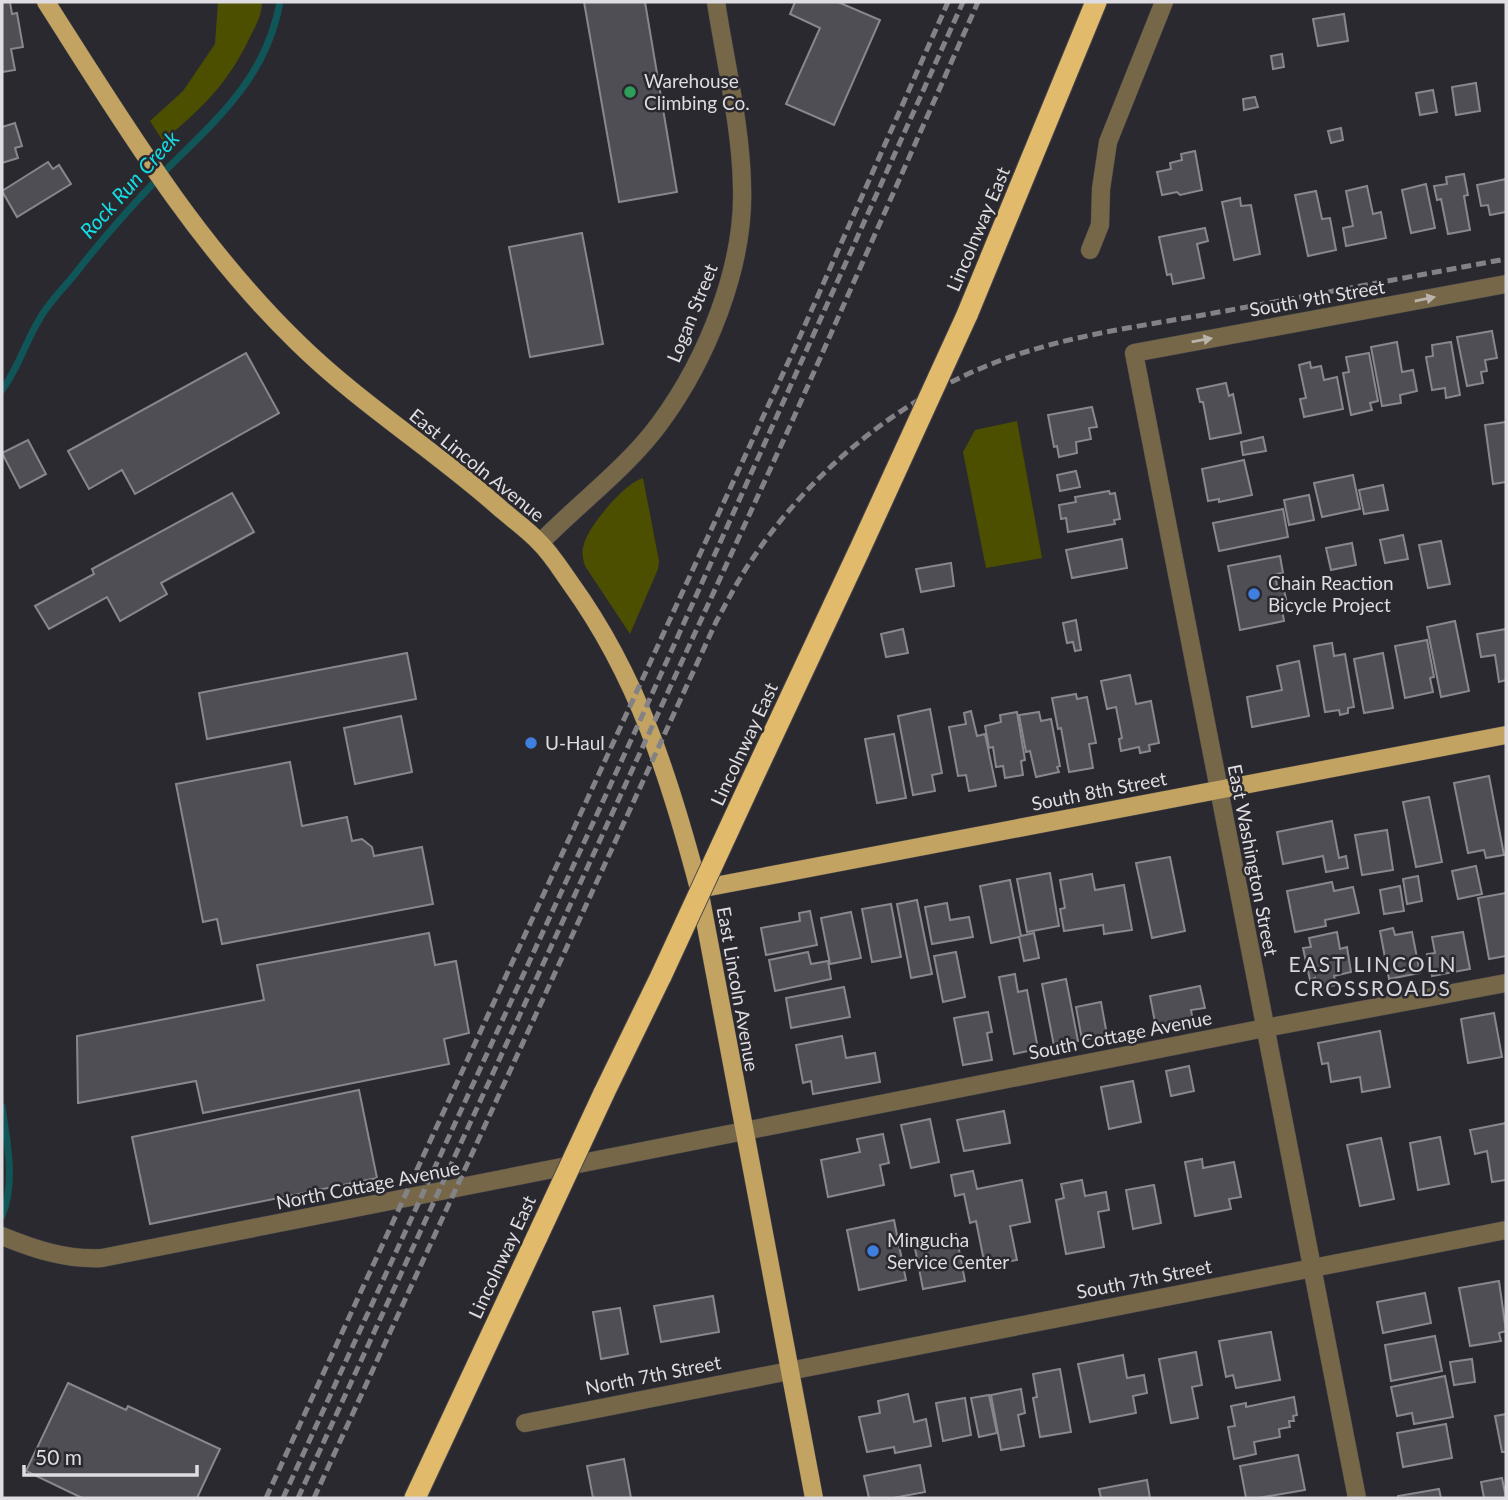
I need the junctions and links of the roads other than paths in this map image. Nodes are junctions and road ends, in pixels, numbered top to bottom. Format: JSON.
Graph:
{"nodes":[{"id":1,"x":46,"y":2,"type":"edge"},
{"id":2,"x":716,"y":2,"type":"edge"},
{"id":3,"x":1096,"y":2,"type":"edge"},
{"id":4,"x":1164,"y":2,"type":"edge"},
{"id":5,"x":1090,"y":250,"type":"dead end"},
{"id":6,"x":1506,"y":284,"type":"edge"},
{"id":7,"x":1135,"y":353,"type":"joint"},
{"id":8,"x":540,"y":543,"type":"junction"},
{"id":9,"x":1506,"y":735,"type":"edge"},
{"id":10,"x":1218,"y":790,"type":"junction"},
{"id":11,"x":699,"y":889,"type":"junction"},
{"id":12,"x":1506,"y":983,"type":"edge"},
{"id":13,"x":1265,"y":1028,"type":"junction"},
{"id":14,"x":743,"y":1130,"type":"junction"},
{"id":15,"x":1506,"y":1230,"type":"edge"},
{"id":16,"x":9,"y":1239,"type":"edge"},
{"id":17,"x":1311,"y":1267,"type":"junction"},
{"id":18,"x":789,"y":1369,"type":"junction"},
{"id":19,"x":525,"y":1423,"type":"dead end"},
{"id":20,"x":415,"y":1498,"type":"edge"},
{"id":21,"x":814,"y":1498,"type":"edge"},
{"id":22,"x":1357,"y":1498,"type":"edge"}],
"edges":[{"from":1,"to":8,"type":"main road","name":"East Lincoln Avenue"},
{"from":2,"to":8,"type":"street","name":"Logan Street"},
{"from":3,"to":20,"type":"highway","name":"Lincolnway East","bridge":true},
{"from":4,"to":5,"type":"street"},
{"from":7,"to":6,"type":"street","name":"South 9th Street","one_way":true},
{"from":7,"to":10,"type":"street","name":"East Washington Street"},
{"from":8,"to":11,"type":"main road","name":"East Lincoln Avenue"},
{"from":9,"to":10,"type":"main road","name":"South 8th Street"},
{"from":10,"to":11,"type":"main road","name":"South 8th Street"},
{"from":10,"to":13,"type":"street","name":"East Washington Street"},
{"from":11,"to":14,"type":"main road","name":"East Lincoln Avenue"},
{"from":12,"to":13,"type":"street","name":"South Cottage Avenue"},
{"from":13,"to":14,"type":"street","name":"South Cottage Avenue"},
{"from":13,"to":17,"type":"street","name":"East Washington Street"},
{"from":14,"to":16,"type":"street","name":"North Cottage Avenue"},
{"from":14,"to":18,"type":"main road","name":"East Lincoln Avenue"},
{"from":15,"to":17,"type":"street","name":"South 7th Street"},
{"from":17,"to":18,"type":"street","name":"South 7th Street"},
{"from":17,"to":22,"type":"street","name":"East Washington Street"},
{"from":18,"to":19,"type":"street","name":"North 7th Street"},
{"from":18,"to":21,"type":"main road","name":"East Lincoln Avenue"}]}
